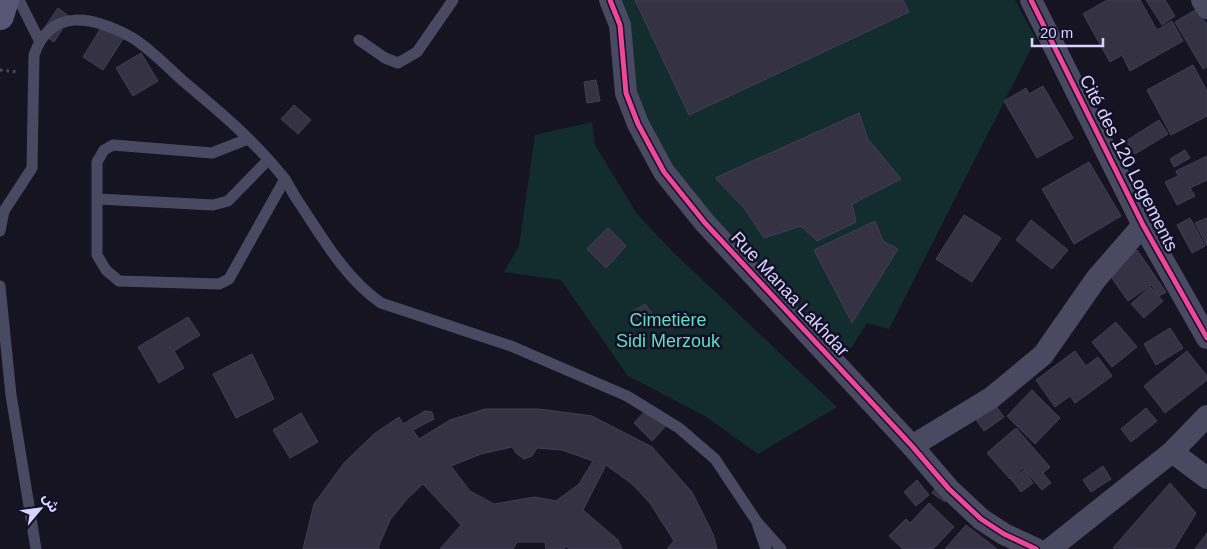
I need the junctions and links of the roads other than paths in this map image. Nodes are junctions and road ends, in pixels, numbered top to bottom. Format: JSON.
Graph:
{"nodes":[{"id":1,"x":4,"y":0,"type":"edge"},
{"id":2,"x":19,"y":0,"type":"edge"},
{"id":3,"x":453,"y":0,"type":"edge"},
{"id":4,"x":610,"y":0,"type":"edge"},
{"id":5,"x":1031,"y":0,"type":"edge"},
{"id":6,"x":1202,"y":0,"type":"edge"},
{"id":7,"x":1207,"y":8,"type":"edge"},
{"id":8,"x":0,"y":16,"type":"edge"},
{"id":9,"x":54,"y":24,"type":"junction"},
{"id":10,"x":32,"y":26,"type":"junction"},
{"id":11,"x":39,"y":40,"type":"junction"},
{"id":12,"x":360,"y":40,"type":"dead end"},
{"id":13,"x":248,"y":139,"type":"junction"},
{"id":14,"x":268,"y":160,"type":"junction"},
{"id":15,"x":285,"y":179,"type":"junction"},
{"id":16,"x":98,"y":199,"type":"junction"},
{"id":17,"x":2,"y":214,"type":"edge"},
{"id":18,"x":1144,"y":225,"type":"junction"},
{"id":19,"x":0,"y":231,"type":"edge"},
{"id":20,"x":0,"y":286,"type":"edge"},
{"id":21,"x":1207,"y":338,"type":"edge"},
{"id":22,"x":1207,"y":416,"type":"edge"},
{"id":23,"x":912,"y":446,"type":"junction"},
{"id":24,"x":1172,"y":452,"type":"junction"},
{"id":25,"x":1207,"y":478,"type":"edge"},
{"id":26,"x":757,"y":522,"type":"junction"},
{"id":27,"x":36,"y":549,"type":"edge"},
{"id":28,"x":766,"y":549,"type":"edge"},
{"id":29,"x":782,"y":549,"type":"edge"},
{"id":30,"x":1036,"y":549,"type":"edge"},
{"id":31,"x":1050,"y":549,"type":"edge"}],
"edges":[{"from":1,"to":8,"type":"main road"},
{"from":2,"to":10,"type":"lane"},
{"from":3,"to":12,"type":"lane"},
{"from":4,"to":23,"type":"street","name":"Rue Manaa Lakhdar"},
{"from":5,"to":18,"type":"street","name":"Cité des 120 Logements"},
{"from":6,"to":7,"type":"street"},
{"from":9,"to":10,"type":"lane"},
{"from":9,"to":11,"type":"lane"},
{"from":9,"to":13,"type":"lane"},
{"from":10,"to":11,"type":"lane"},
{"from":11,"to":17,"type":"lane"},
{"from":13,"to":14,"type":"lane"},
{"from":13,"to":16,"type":"lane"},
{"from":14,"to":15,"type":"lane"},
{"from":14,"to":16,"type":"lane"},
{"from":15,"to":16,"type":"lane"},
{"from":15,"to":26,"type":"lane"},
{"from":17,"to":19,"type":"lane"},
{"from":18,"to":21,"type":"street","name":"Cité des 120 Logements"},
{"from":18,"to":23,"type":"street"},
{"from":20,"to":27,"type":"lane"},
{"from":22,"to":24,"type":"street"},
{"from":23,"to":30,"type":"street","name":"Rue Manaa Lakhdar"},
{"from":24,"to":25,"type":"street"},
{"from":24,"to":31,"type":"street"},
{"from":26,"to":28,"type":"lane"},
{"from":26,"to":29,"type":"lane"}]}
